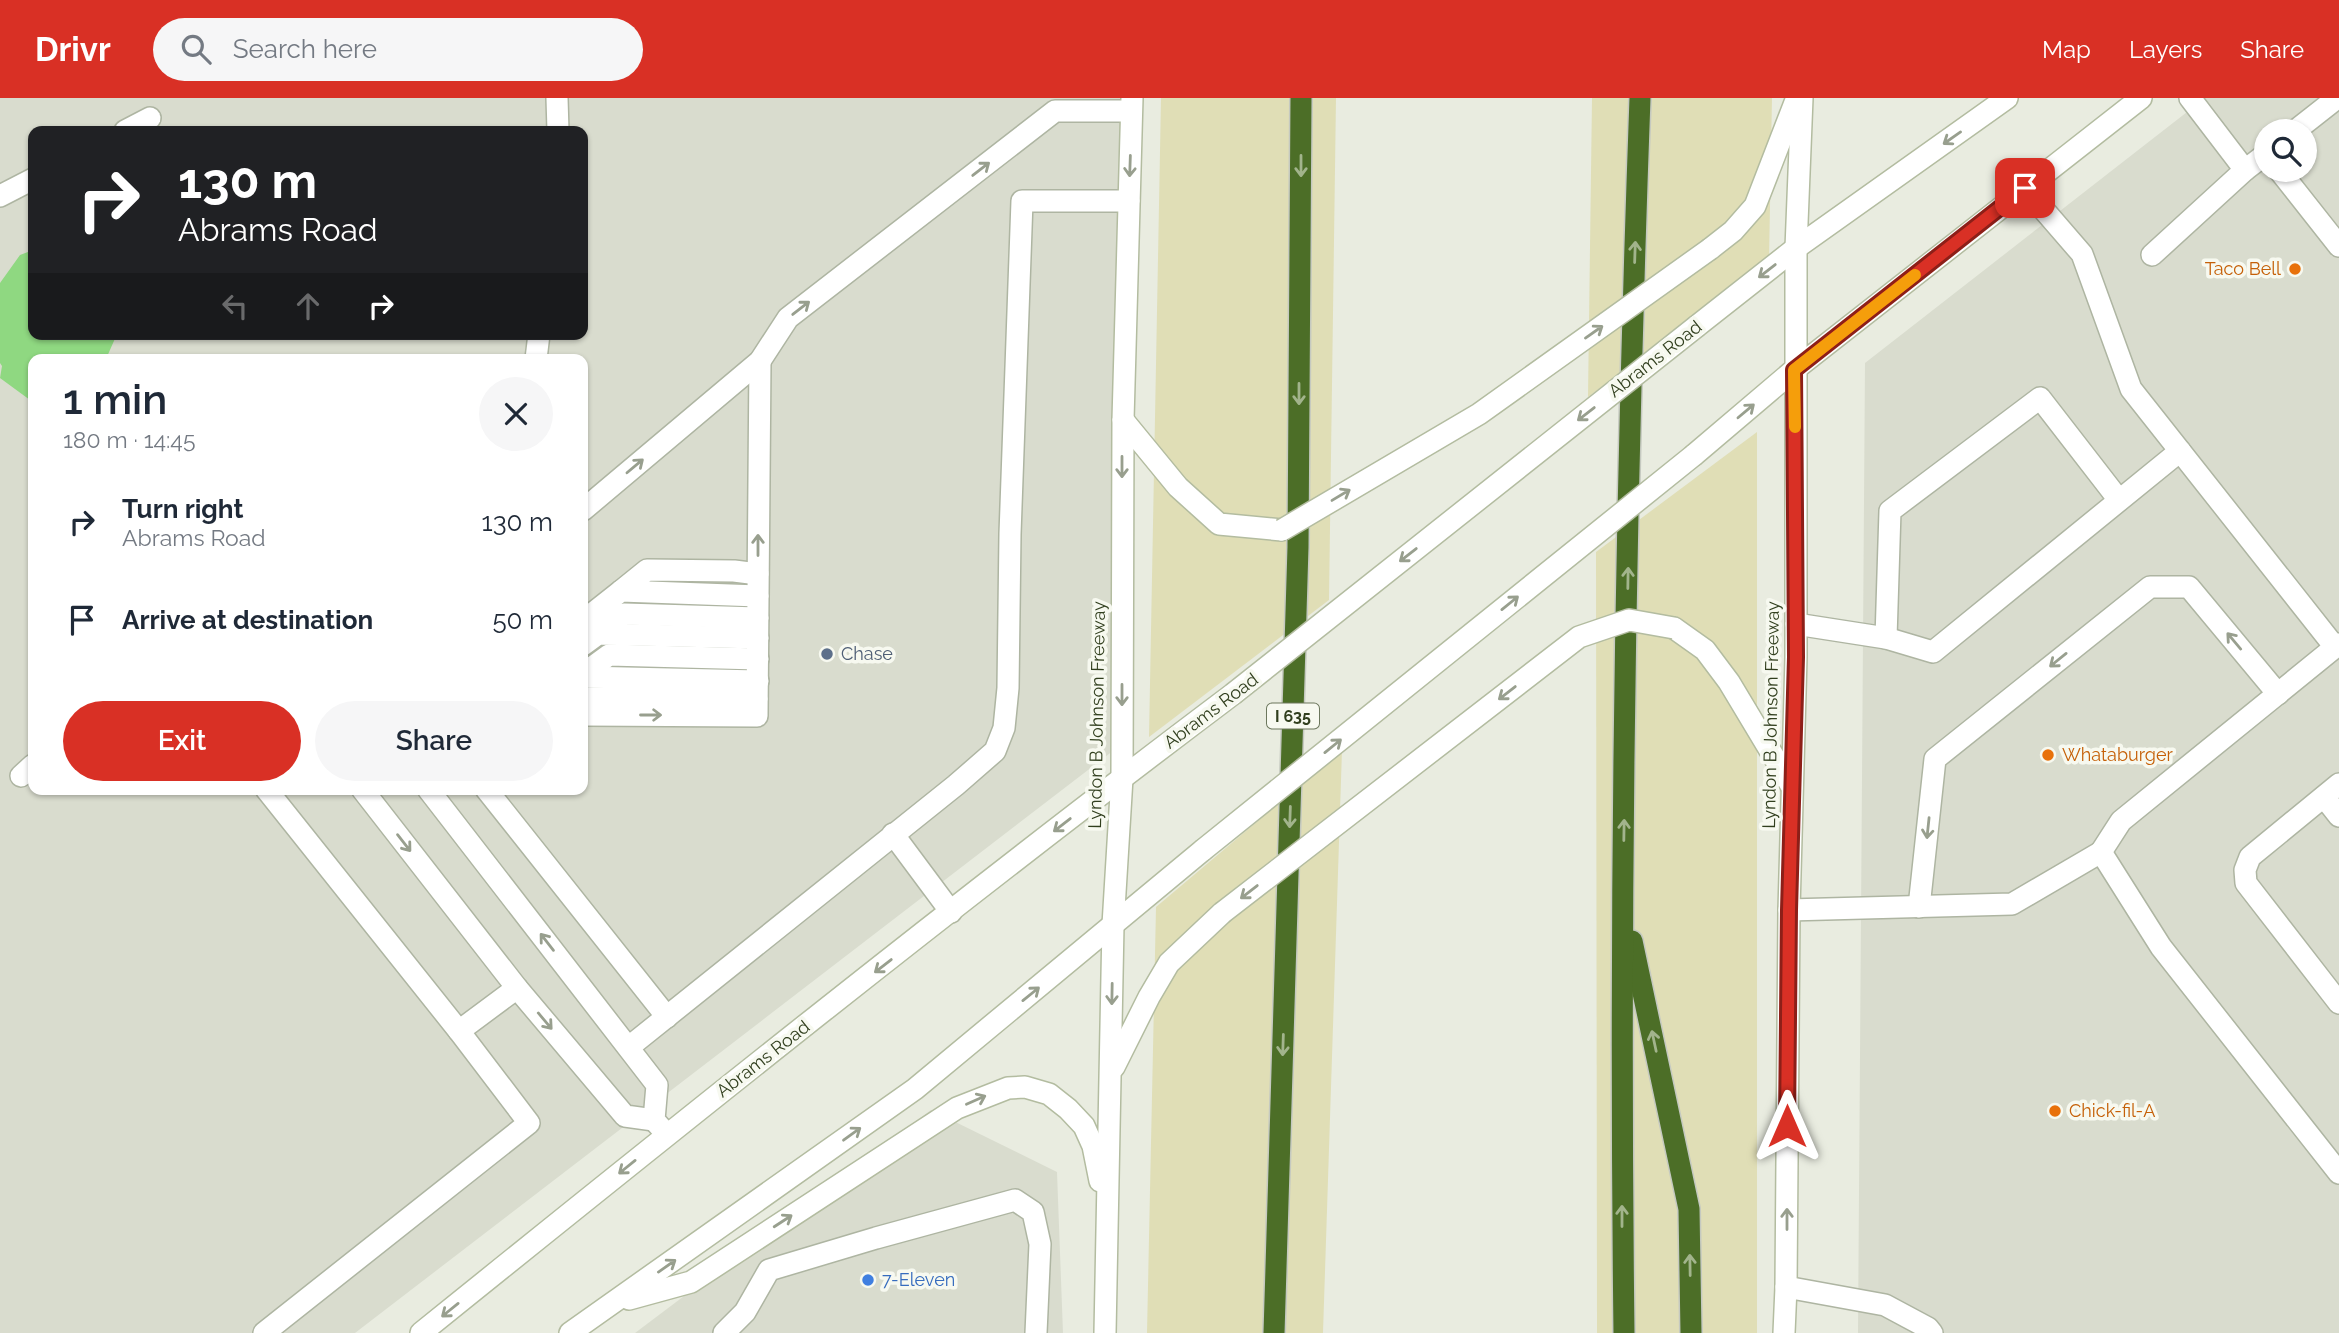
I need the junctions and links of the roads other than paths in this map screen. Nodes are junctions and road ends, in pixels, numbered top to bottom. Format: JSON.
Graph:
{"nodes":[{"id":1,"x":557,"y":98,"type":"edge"},
{"id":2,"x":1301,"y":98,"type":"edge"},
{"id":3,"x":1640,"y":98,"type":"edge"},
{"id":4,"x":1800,"y":98,"type":"edge"},
{"id":5,"x":2007,"y":98,"type":"edge"},
{"id":6,"x":2141,"y":98,"type":"edge"},
{"id":7,"x":2190,"y":98,"type":"edge"},
{"id":8,"x":2337,"y":98,"type":"edge"},
{"id":9,"x":1131,"y":104,"type":"edge"},
{"id":10,"x":150,"y":118,"type":"dead end"},
{"id":11,"x":2310,"y":119,"type":"edge"},
{"id":12,"x":135,"y":126,"type":"edge"},
{"id":13,"x":558,"y":126,"type":"edge"},
{"id":14,"x":2254,"y":163,"type":"edge"},
{"id":15,"x":2245,"y":170,"type":"junction"},
{"id":16,"x":28,"y":182,"type":"edge"},
{"id":17,"x":2288,"y":182,"type":"edge"},
{"id":18,"x":2025,"y":188,"type":"junction"},
{"id":19,"x":0,"y":196,"type":"edge"},
{"id":20,"x":1129,"y":201,"type":"junction"},
{"id":21,"x":2339,"y":246,"type":"edge"},
{"id":22,"x":1796,"y":248,"type":"junction"},
{"id":23,"x":2152,"y":255,"type":"dead end"},
{"id":24,"x":760,"y":362,"type":"junction"},
{"id":25,"x":1794,"y":370,"type":"junction"},
{"id":26,"x":1122,"y":420,"type":"junction"},
{"id":27,"x":2180,"y":451,"type":"junction"},
{"id":28,"x":2119,"y":500,"type":"junction"},
{"id":29,"x":588,"y":506,"type":"edge"},
{"id":30,"x":758,"y":574,"type":"junction"},
{"id":31,"x":621,"y":591,"type":"junction"},
{"id":32,"x":758,"y":596,"type":"junction"},
{"id":33,"x":1796,"y":624,"type":"junction"},
{"id":34,"x":588,"y":633,"type":"edge"},
{"id":35,"x":758,"y":638,"type":"junction"},
{"id":36,"x":1886,"y":638,"type":"junction"},
{"id":37,"x":2337,"y":645,"type":"edge"},
{"id":38,"x":588,"y":671,"type":"edge"},
{"id":39,"x":588,"y":675,"type":"edge"},
{"id":40,"x":757,"y":690,"type":"junction"},
{"id":41,"x":2278,"y":694,"type":"junction"},
{"id":42,"x":588,"y":698,"type":"edge"},
{"id":43,"x":588,"y":715,"type":"edge"},
{"id":44,"x":1122,"y":778,"type":"junction"},
{"id":45,"x":1792,"y":786,"type":"junction"},
{"id":46,"x":2332,"y":791,"type":"edge"},
{"id":47,"x":271,"y":795,"type":"edge"},
{"id":48,"x":367,"y":795,"type":"edge"},
{"id":49,"x":433,"y":795,"type":"edge"},
{"id":50,"x":491,"y":795,"type":"edge"},
{"id":51,"x":2339,"y":816,"type":"edge"},
{"id":52,"x":893,"y":834,"type":"junction"},
{"id":53,"x":2101,"y":852,"type":"junction"},
{"id":54,"x":1623,"y":898,"type":"junction"},
{"id":55,"x":1919,"y":907,"type":"junction"},
{"id":56,"x":1789,"y":910,"type":"junction"},
{"id":57,"x":951,"y":912,"type":"junction"},
{"id":58,"x":1114,"y":925,"type":"junction"},
{"id":59,"x":517,"y":988,"type":"junction"},
{"id":60,"x":2339,"y":1003,"type":"edge"},
{"id":61,"x":667,"y":1017,"type":"junction"},
{"id":62,"x":460,"y":1031,"type":"junction"},
{"id":63,"x":629,"y":1047,"type":"junction"},
{"id":64,"x":1111,"y":1075,"type":"junction"},
{"id":65,"x":660,"y":1128,"type":"junction"},
{"id":66,"x":2339,"y":1173,"type":"edge"},
{"id":67,"x":1108,"y":1219,"type":"junction"},
{"id":68,"x":752,"y":1241,"type":"junction"},
{"id":69,"x":769,"y":1270,"type":"junction"},
{"id":70,"x":1786,"y":1287,"type":"junction"},
{"id":71,"x":614,"y":1303,"type":"junction"},
{"id":72,"x":264,"y":1333,"type":"edge"},
{"id":73,"x":421,"y":1333,"type":"edge"},
{"id":74,"x":570,"y":1333,"type":"edge"},
{"id":75,"x":724,"y":1333,"type":"edge"},
{"id":76,"x":1036,"y":1333,"type":"edge"},
{"id":77,"x":1105,"y":1333,"type":"edge"},
{"id":78,"x":1274,"y":1333,"type":"edge"},
{"id":79,"x":1624,"y":1333,"type":"edge"},
{"id":80,"x":1691,"y":1333,"type":"edge"},
{"id":81,"x":1784,"y":1333,"type":"edge"},
{"id":82,"x":1933,"y":1333,"type":"edge"}],
"edges":[{"from":1,"to":13,"type":"main road"},
{"from":2,"to":78,"type":"highway","number":"I 635","one_way":true},
{"from":54,"to":3,"type":"highway","one_way":true},
{"from":4,"to":22,"type":"main road","name":"Lyndon B Johnson Freeway"},
{"from":26,"to":4,"type":"main road","one_way":true,"bridge":true},
{"from":5,"to":22,"type":"main road","name":"Abrams Road","one_way":true},
{"from":6,"to":18,"type":"main road"},
{"from":7,"to":15,"type":"main road"},
{"from":8,"to":11,"type":"main road"},
{"from":9,"to":20,"type":"main road","name":"Lyndon B Johnson Freeway","one_way":true},
{"from":24,"to":9,"type":"main road","one_way":true},
{"from":10,"to":12,"type":"main road"},
{"from":14,"to":15,"type":"main road"},
{"from":15,"to":23,"type":"main road"},
{"from":16,"to":19,"type":"main road"},
{"from":17,"to":21,"type":"main road"},
{"from":18,"to":25,"type":"main road"},
{"from":18,"to":27,"type":"main road"},
{"from":20,"to":26,"type":"main road","name":"Lyndon B Johnson Freeway"},
{"from":20,"to":52,"type":"main road"},
{"from":22,"to":25,"type":"main road","name":"Lyndon B Johnson Freeway"},
{"from":22,"to":44,"type":"main road","name":"Abrams Road","one_way":true,"bridge":true},
{"from":29,"to":24,"type":"main road","one_way":true},
{"from":30,"to":24,"type":"main road","one_way":true},
{"from":25,"to":33,"type":"main road","name":"Lyndon B Johnson Freeway"},
{"from":58,"to":25,"type":"main road","one_way":true,"bridge":true},
{"from":26,"to":44,"type":"main road","name":"Lyndon B Johnson Freeway","one_way":true},
{"from":27,"to":28,"type":"main road"},
{"from":27,"to":37,"type":"main road"},
{"from":28,"to":36,"type":"main road"},
{"from":28,"to":36,"type":"main road"},
{"from":30,"to":31,"type":"main road"},
{"from":30,"to":32,"type":"main road"},
{"from":31,"to":32,"type":"main road"},
{"from":31,"to":34,"type":"main road"},
{"from":32,"to":35,"type":"main road"},
{"from":33,"to":36,"type":"main road"},
{"from":33,"to":45,"type":"main road","name":"Lyndon B Johnson Freeway"},
{"from":34,"to":35,"type":"main road"},
{"from":35,"to":38,"type":"main road"},
{"from":35,"to":40,"type":"main road"},
{"from":37,"to":41,"type":"main road"},
{"from":39,"to":40,"type":"main road"},
{"from":40,"to":42,"type":"main road"},
{"from":43,"to":40,"type":"main road","one_way":true},
{"from":41,"to":53,"type":"main road"},
{"from":41,"to":55,"type":"main road","one_way":true},
{"from":44,"to":57,"type":"main road","name":"Abrams Road","one_way":true},
{"from":44,"to":58,"type":"main road","name":"Lyndon B Johnson Freeway"},
{"from":45,"to":56,"type":"main road","name":"Lyndon B Johnson Freeway"},
{"from":45,"to":64,"type":"main road","one_way":true,"bridge":true},
{"from":46,"to":51,"type":"main road"},
{"from":46,"to":60,"type":"main road"},
{"from":47,"to":62,"type":"main road"},
{"from":48,"to":59,"type":"main road","one_way":true},
{"from":63,"to":49,"type":"main road","one_way":true},
{"from":50,"to":61,"type":"main road"},
{"from":52,"to":57,"type":"main road"},
{"from":52,"to":61,"type":"main road"},
{"from":53,"to":55,"type":"main road"},
{"from":53,"to":66,"type":"main road"},
{"from":79,"to":54,"type":"highway","one_way":true},
{"from":80,"to":54,"type":"highway","one_way":true},
{"from":55,"to":56,"type":"main road"},
{"from":70,"to":56,"type":"main road","name":"Lyndon B Johnson Freeway","one_way":true},
{"from":57,"to":65,"type":"main road","name":"Abrams Road","one_way":true},
{"from":58,"to":64,"type":"main road","name":"Lyndon B Johnson Freeway","one_way":true},
{"from":71,"to":58,"type":"main road","one_way":true},
{"from":59,"to":62,"type":"main road"},
{"from":59,"to":65,"type":"main road","one_way":true},
{"from":61,"to":63,"type":"main road"},
{"from":62,"to":72,"type":"main road"},
{"from":63,"to":65,"type":"main road"},
{"from":64,"to":67,"type":"main road","name":"Lyndon B Johnson Freeway"},
{"from":65,"to":73,"type":"main road","name":"Abrams Road","one_way":true},
{"from":68,"to":67,"type":"main road","one_way":true},
{"from":67,"to":77,"type":"main road","name":"Lyndon B Johnson Freeway"},
{"from":68,"to":69,"type":"main road"},
{"from":68,"to":71,"type":"main road"},
{"from":69,"to":75,"type":"main road"},
{"from":69,"to":76,"type":"main road"},
{"from":70,"to":81,"type":"main road","name":"Lyndon B Johnson Freeway"},
{"from":70,"to":82,"type":"main road"},
{"from":71,"to":74,"type":"main road"}]}
